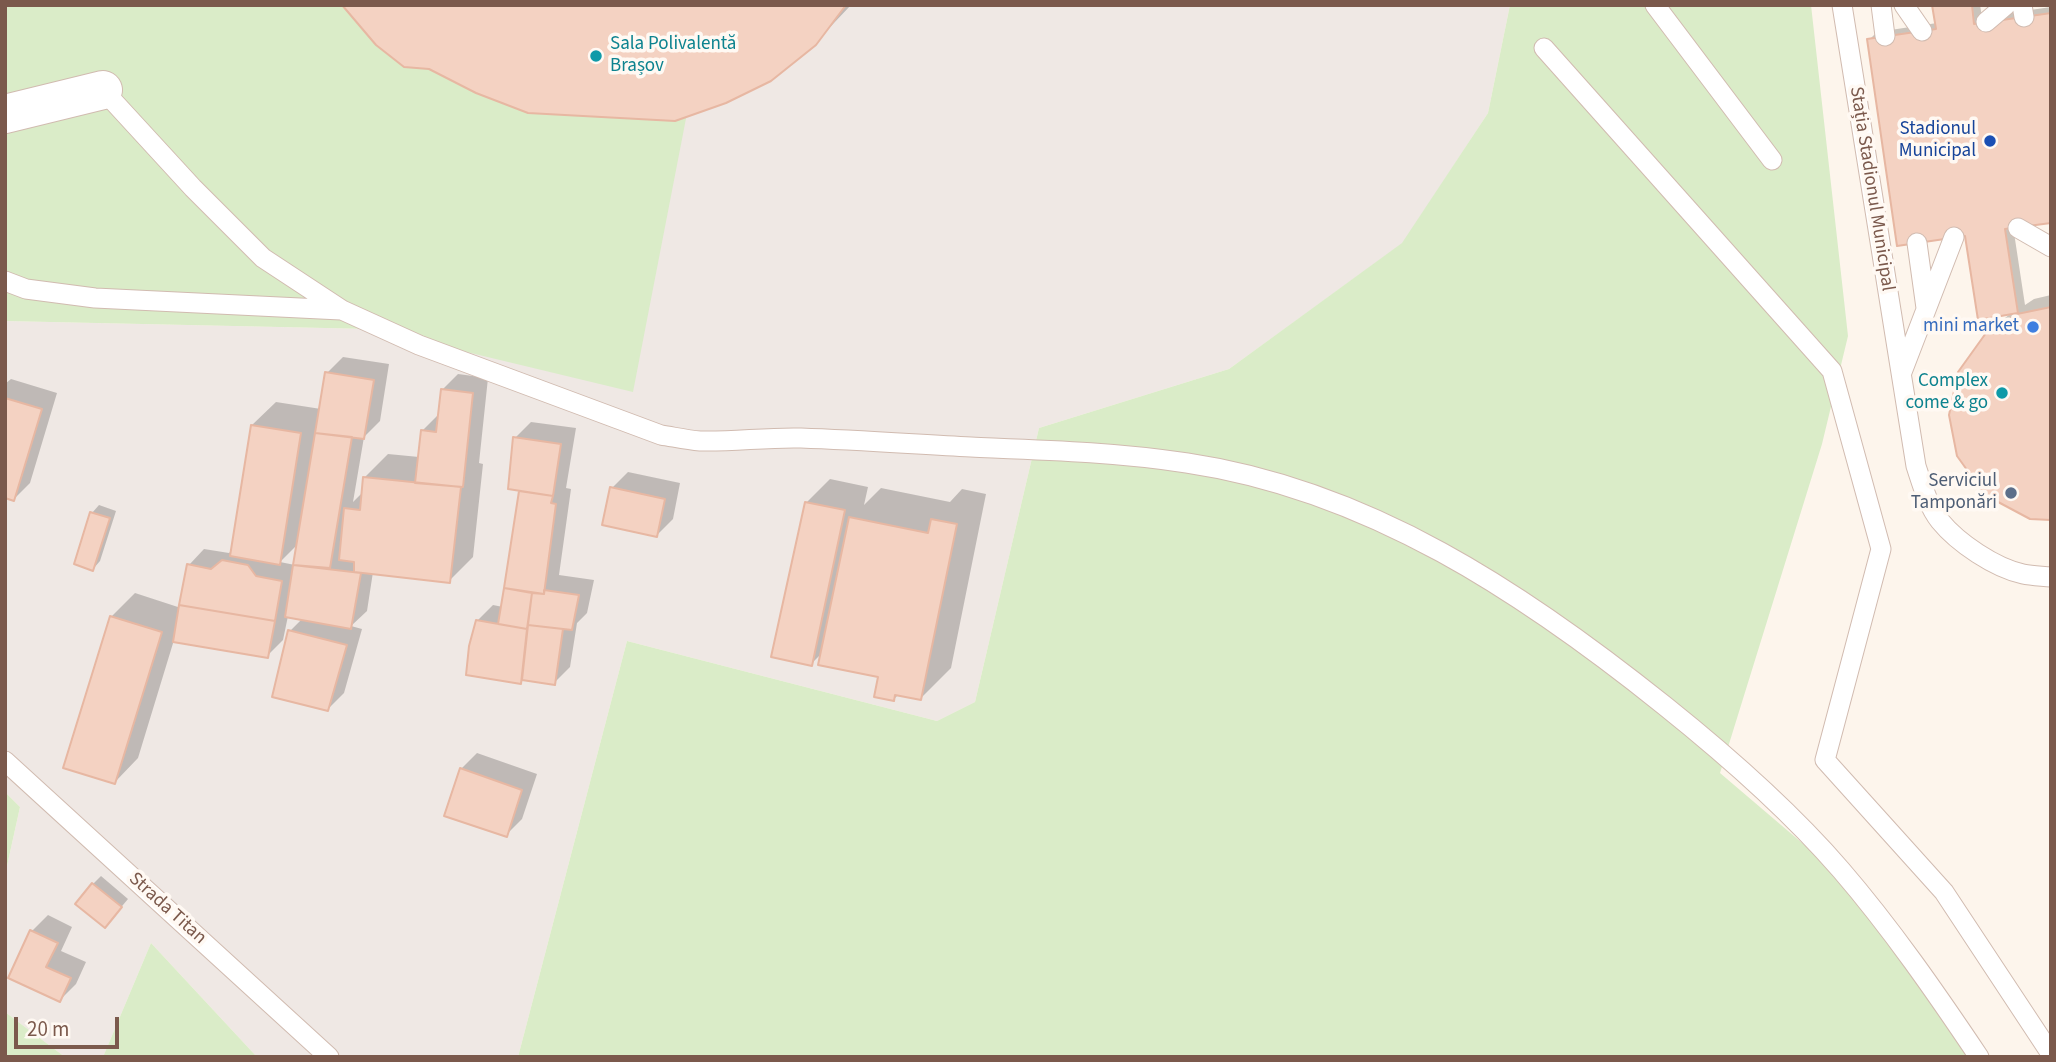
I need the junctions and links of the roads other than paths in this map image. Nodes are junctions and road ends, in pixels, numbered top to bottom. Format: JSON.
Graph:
{"nodes":[{"id":1,"x":1655,"y":5,"type":"edge"},
{"id":2,"x":1842,"y":5,"type":"edge"},
{"id":3,"x":1881,"y":5,"type":"edge"},
{"id":4,"x":1904,"y":5,"type":"edge"},
{"id":5,"x":2006,"y":5,"type":"edge"},
{"id":6,"x":1986,"y":22,"type":"dead end"},
{"id":7,"x":1922,"y":31,"type":"dead end"},
{"id":8,"x":1885,"y":36,"type":"dead end"},
{"id":9,"x":1544,"y":48,"type":"dead end"},
{"id":10,"x":103,"y":90,"type":"joint"},
{"id":11,"x":5,"y":114,"type":"edge"},
{"id":12,"x":1772,"y":160,"type":"dead end"},
{"id":13,"x":2018,"y":228,"type":"dead end"},
{"id":14,"x":1954,"y":237,"type":"dead end"},
{"id":15,"x":1917,"y":243,"type":"dead end"},
{"id":16,"x":2051,"y":247,"type":"edge"},
{"id":17,"x":5,"y":281,"type":"edge"},
{"id":18,"x":1927,"y":309,"type":"junction"},
{"id":19,"x":342,"y":310,"type":"junction"},
{"id":20,"x":1901,"y":373,"type":"junction"},
{"id":21,"x":2051,"y":577,"type":"edge"},
{"id":22,"x":5,"y":761,"type":"edge"},
{"id":23,"x":2051,"y":1054,"type":"edge"},
{"id":24,"x":330,"y":1057,"type":"edge"},
{"id":25,"x":1979,"y":1057,"type":"edge"}],
"edges":[{"from":1,"to":12,"type":"lane"},
{"from":2,"to":20,"type":"lane","name":"Stația Stadionul Municipal"},
{"from":3,"to":8,"type":"lane"},
{"from":4,"to":7,"type":"lane"},
{"from":5,"to":6,"type":"lane"},
{"from":9,"to":23,"type":"lane"},
{"from":10,"to":11,"type":"street"},
{"from":10,"to":19,"type":"lane"},
{"from":13,"to":16,"type":"lane"},
{"from":14,"to":18,"type":"lane"},
{"from":15,"to":18,"type":"lane"},
{"from":17,"to":19,"type":"lane"},
{"from":18,"to":20,"type":"lane"},
{"from":19,"to":25,"type":"lane"},
{"from":20,"to":21,"type":"lane","name":"Stația Stadionul Municipal"},
{"from":22,"to":24,"type":"lane","name":"Strada Titan"}]}
